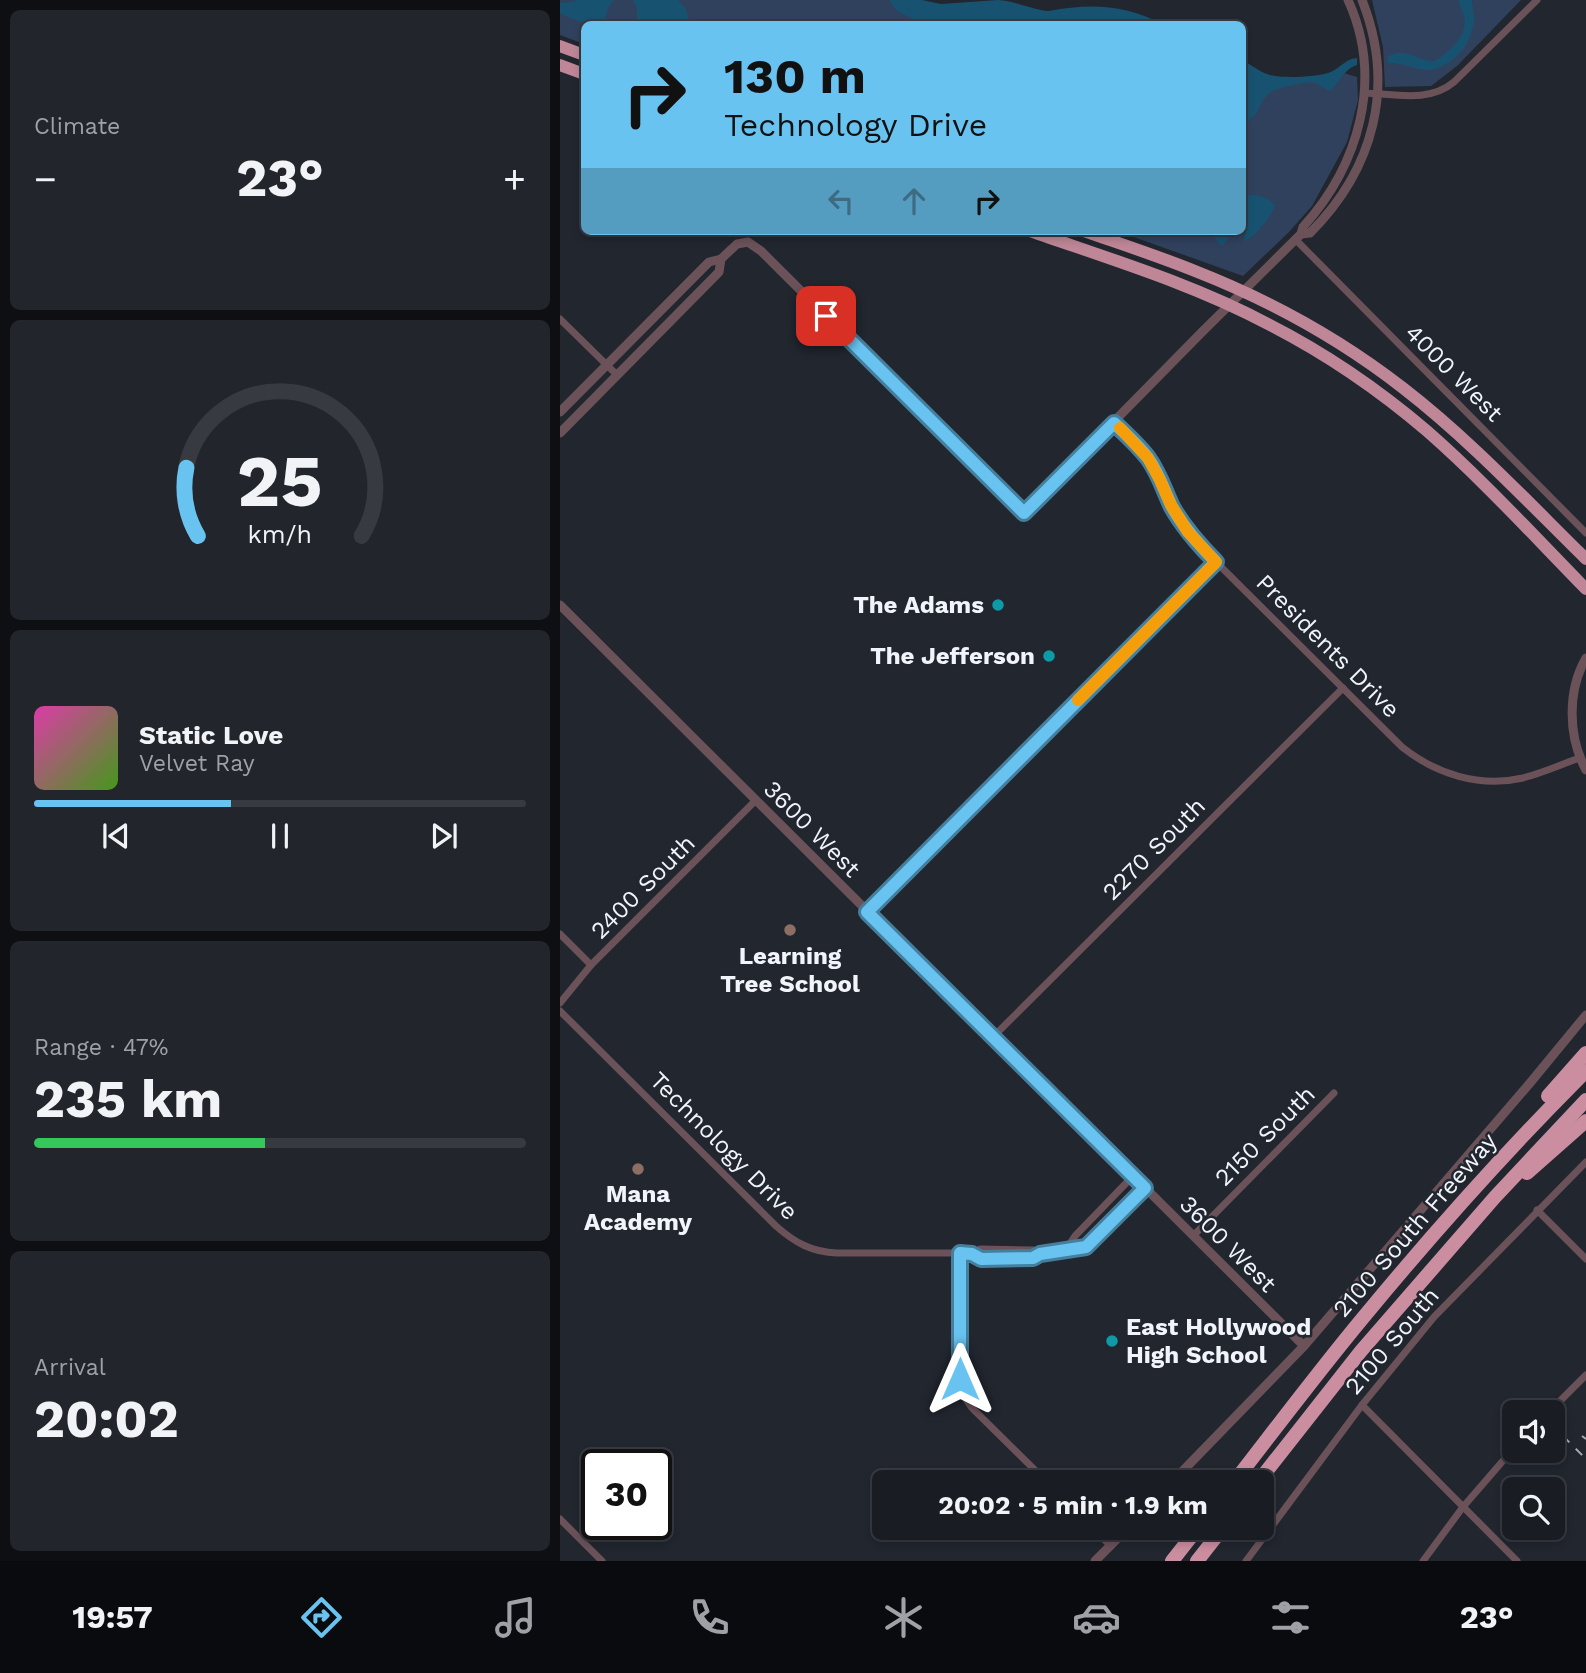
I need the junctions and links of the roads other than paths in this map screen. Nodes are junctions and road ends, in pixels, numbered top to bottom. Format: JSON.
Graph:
{"nodes":[{"id":1,"x":1348,"y":0,"type":"edge"},
{"id":2,"x":1362,"y":0,"type":"edge"},
{"id":3,"x":1537,"y":0,"type":"edge"},
{"id":4,"x":560,"y":46,"type":"edge"},
{"id":5,"x":581,"y":54,"type":"edge"},
{"id":6,"x":560,"y":65,"type":"edge"},
{"id":7,"x":581,"y":73,"type":"edge"},
{"id":8,"x":1365,"y":93,"type":"junction"},
{"id":9,"x":1378,"y":93,"type":"junction"},
{"id":10,"x":1041,"y":235,"type":"edge"},
{"id":11,"x":1095,"y":235,"type":"edge"},
{"id":12,"x":1298,"y":237,"type":"junction"},
{"id":13,"x":721,"y":259,"type":"junction"},
{"id":14,"x":1243,"y":292,"type":"junction"},
{"id":15,"x":1230,"y":305,"type":"junction"},
{"id":16,"x":560,"y":319,"type":"edge"},
{"id":17,"x":606,"y":365,"type":"junction"},
{"id":18,"x":617,"y":375,"type":"junction"},
{"id":19,"x":560,"y":412,"type":"edge"},
{"id":20,"x":1114,"y":423,"type":"junction"},
{"id":21,"x":560,"y":433,"type":"edge"},
{"id":22,"x":1586,"y":533,"type":"edge"},
{"id":23,"x":1586,"y":559,"type":"edge"},
{"id":24,"x":1216,"y":562,"type":"junction"},
{"id":25,"x":1586,"y":589,"type":"edge"},
{"id":26,"x":560,"y":605,"type":"edge"},
{"id":27,"x":1586,"y":658,"type":"edge"},
{"id":28,"x":1343,"y":688,"type":"junction"},
{"id":29,"x":1579,"y":758,"type":"junction"},
{"id":30,"x":1586,"y":770,"type":"edge"},
{"id":31,"x":756,"y":800,"type":"junction"},
{"id":32,"x":867,"y":912,"type":"junction"},
{"id":33,"x":560,"y":934,"type":"edge"},
{"id":34,"x":591,"y":965,"type":"junction"},
{"id":35,"x":560,"y":1003,"type":"edge"},
{"id":36,"x":560,"y":1011,"type":"edge"},
{"id":37,"x":1586,"y":1014,"type":"edge"},
{"id":38,"x":993,"y":1037,"type":"junction"},
{"id":39,"x":1586,"y":1053,"type":"edge"},
{"id":40,"x":1586,"y":1071,"type":"edge"},
{"id":41,"x":1334,"y":1093,"type":"dead end"},
{"id":42,"x":1586,"y":1100,"type":"edge"},
{"id":43,"x":1586,"y":1121,"type":"edge"},
{"id":44,"x":1500,"y":1159,"type":"junction"},
{"id":45,"x":1586,"y":1162,"type":"edge"},
{"id":46,"x":1133,"y":1176,"type":"junction"},
{"id":47,"x":1145,"y":1188,"type":"junction"},
{"id":48,"x":1495,"y":1197,"type":"junction"},
{"id":49,"x":1537,"y":1210,"type":"junction"},
{"id":50,"x":1193,"y":1236,"type":"junction"},
{"id":51,"x":1067,"y":1248,"type":"junction"},
{"id":52,"x":960,"y":1253,"type":"junction"},
{"id":53,"x":1586,"y":1259,"type":"edge"},
{"id":54,"x":1304,"y":1346,"type":"junction"},
{"id":55,"x":1586,"y":1375,"type":"edge"},
{"id":56,"x":1561,"y":1400,"type":"edge"},
{"id":57,"x":1362,"y":1405,"type":"junction"},
{"id":58,"x":1502,"y":1460,"type":"edge"},
{"id":59,"x":1035,"y":1470,"type":"edge"},
{"id":60,"x":1184,"y":1470,"type":"edge"},
{"id":61,"x":1243,"y":1470,"type":"edge"},
{"id":62,"x":1268,"y":1470,"type":"edge"},
{"id":63,"x":1464,"y":1507,"type":"junction"},
{"id":64,"x":560,"y":1519,"type":"edge"},
{"id":65,"x":1105,"y":1540,"type":"edge"},
{"id":66,"x":1117,"y":1540,"type":"edge"},
{"id":67,"x":1189,"y":1540,"type":"edge"},
{"id":68,"x":1215,"y":1540,"type":"edge"},
{"id":69,"x":1111,"y":1546,"type":"junction"},
{"id":70,"x":602,"y":1561,"type":"edge"},
{"id":71,"x":1095,"y":1561,"type":"edge"},
{"id":72,"x":1172,"y":1561,"type":"edge"},
{"id":73,"x":1198,"y":1561,"type":"edge"},
{"id":74,"x":1246,"y":1561,"type":"edge"},
{"id":75,"x":1423,"y":1561,"type":"edge"},
{"id":76,"x":1517,"y":1561,"type":"edge"}],
"edges":[{"from":1,"to":8,"type":"street"},
{"from":2,"to":9,"type":"street"},
{"from":3,"to":9,"type":"street"},
{"from":4,"to":5,"type":"highway"},
{"from":6,"to":7,"type":"highway"},
{"from":8,"to":9,"type":"street"},
{"from":8,"to":12,"type":"street"},
{"from":9,"to":12,"type":"street"},
{"from":10,"to":15,"type":"highway"},
{"from":11,"to":14,"type":"highway"},
{"from":12,"to":14,"type":"street"},
{"from":12,"to":22,"type":"street","name":"4000 West"},
{"from":13,"to":17,"type":"street"},
{"from":13,"to":18,"type":"street"},
{"from":13,"to":20,"type":"street"},
{"from":14,"to":15,"type":"street"},
{"from":14,"to":23,"type":"highway"},
{"from":15,"to":20,"type":"street"},
{"from":15,"to":25,"type":"highway"},
{"from":16,"to":17,"type":"street"},
{"from":17,"to":18,"type":"street"},
{"from":17,"to":19,"type":"street"},
{"from":18,"to":21,"type":"street"},
{"from":20,"to":24,"type":"street","name":"Presidents Drive"},
{"from":24,"to":28,"type":"street","name":"Presidents Drive"},
{"from":24,"to":32,"type":"street"},
{"from":26,"to":31,"type":"street","name":"3600 West"},
{"from":27,"to":29,"type":"street"},
{"from":28,"to":29,"type":"street","name":"Presidents Drive"},
{"from":28,"to":38,"type":"street","name":"2270 South"},
{"from":29,"to":30,"type":"street"},
{"from":31,"to":32,"type":"street","name":"3600 West"},
{"from":31,"to":34,"type":"street","name":"2400 South"},
{"from":32,"to":38,"type":"street","name":"3600 West"},
{"from":33,"to":34,"type":"street"},
{"from":34,"to":35,"type":"street","name":"2400 South"},
{"from":36,"to":52,"type":"street","name":"Technology Drive"},
{"from":37,"to":54,"type":"street"},
{"from":38,"to":46,"type":"street","name":"3600 West"},
{"from":39,"to":44,"type":"highway"},
{"from":40,"to":44,"type":"highway","name":"2100 South Freeway"},
{"from":41,"to":50,"type":"street","name":"2150 South"},
{"from":42,"to":48,"type":"highway","name":"2100 South Freeway"},
{"from":43,"to":48,"type":"highway"},
{"from":44,"to":61,"type":"highway","name":"2100 South Freeway"},
{"from":45,"to":49,"type":"street","name":"2100 South"},
{"from":46,"to":47,"type":"street","name":"3600 West"},
{"from":46,"to":51,"type":"street"},
{"from":47,"to":50,"type":"street","name":"3600 West"},
{"from":47,"to":51,"type":"street","name":"Technology Drive"},
{"from":48,"to":62,"type":"highway","name":"2100 South Freeway"},
{"from":49,"to":53,"type":"street"},
{"from":49,"to":57,"type":"street","name":"2100 South"},
{"from":50,"to":54,"type":"street","name":"3600 West"},
{"from":51,"to":52,"type":"street","name":"Technology Drive"},
{"from":52,"to":59,"type":"street"},
{"from":54,"to":60,"type":"street"},
{"from":55,"to":56,"type":"street"},
{"from":57,"to":63,"type":"street"},
{"from":57,"to":74,"type":"street","name":"2100 South"},
{"from":58,"to":63,"type":"street"},
{"from":63,"to":75,"type":"street"},
{"from":63,"to":76,"type":"street"},
{"from":64,"to":70,"type":"street"},
{"from":65,"to":69,"type":"street"},
{"from":66,"to":69,"type":"street"},
{"from":67,"to":72,"type":"highway"},
{"from":68,"to":73,"type":"highway"},
{"from":69,"to":71,"type":"street"}]}
